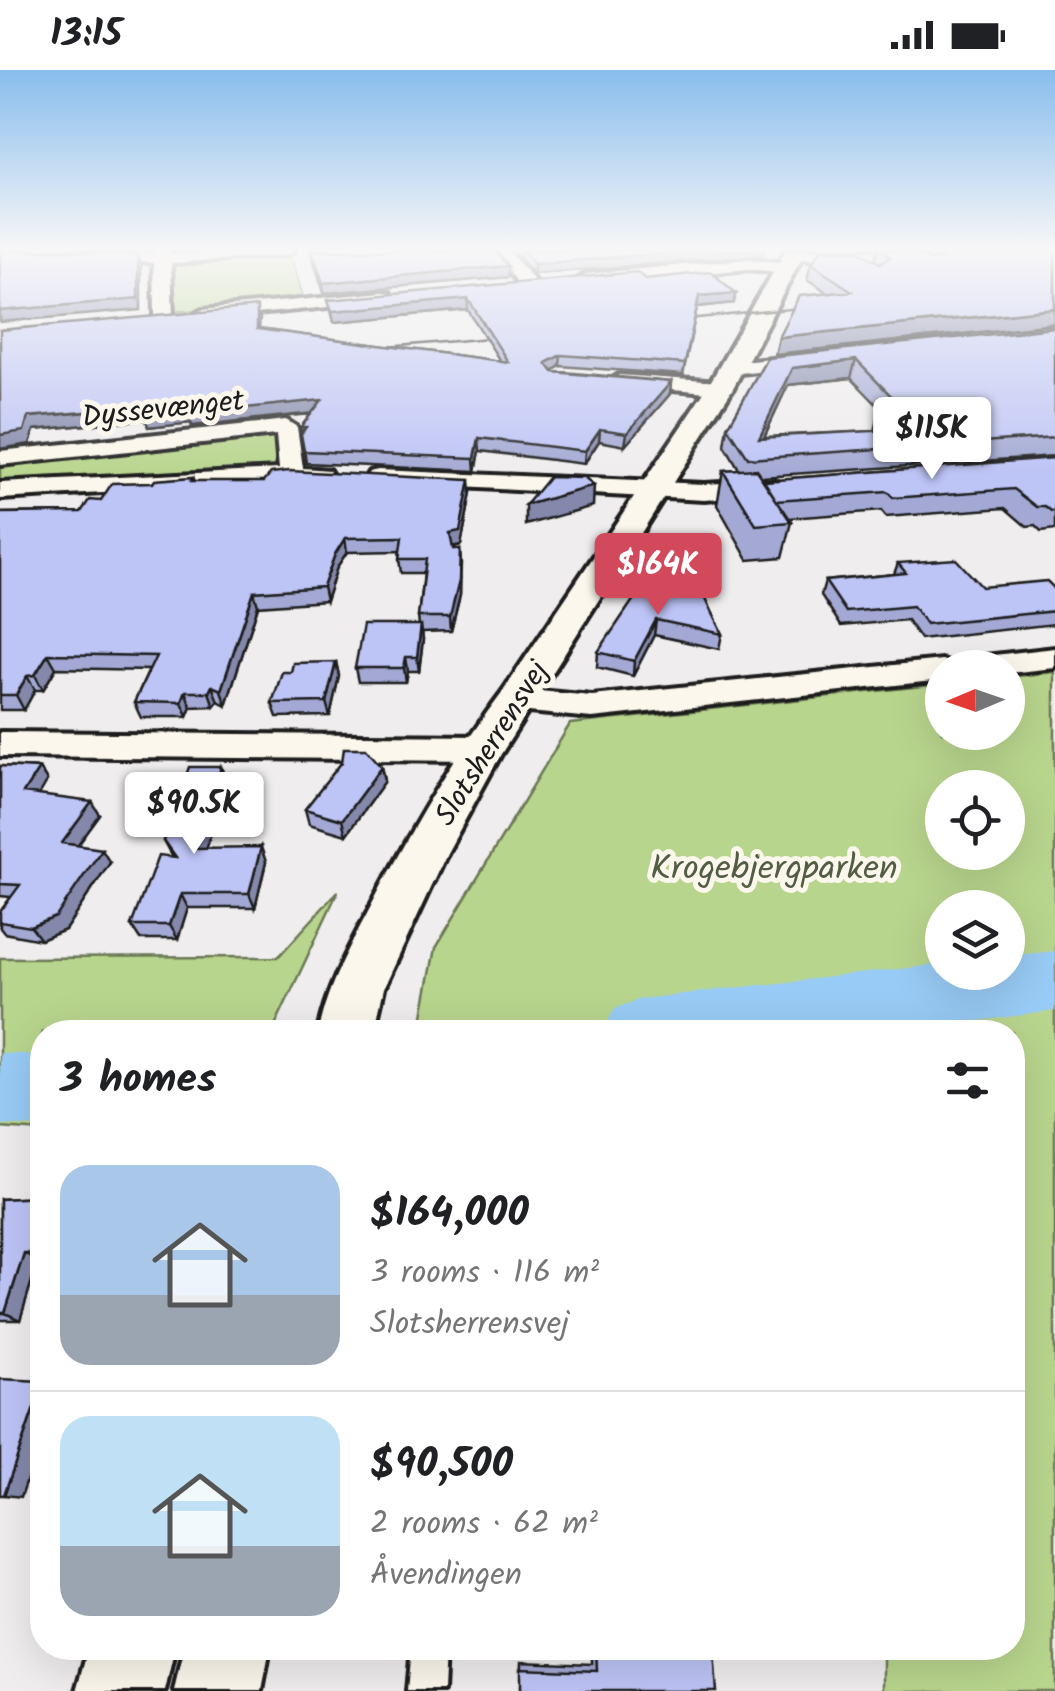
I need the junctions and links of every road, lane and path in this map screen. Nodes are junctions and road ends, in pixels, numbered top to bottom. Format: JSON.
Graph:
{"nodes":[{"id":1,"x":755,"y":326,"type":"edge"},
{"id":2,"x":844,"y":356,"type":"edge"},
{"id":3,"x":726,"y":378,"type":"junction"},
{"id":4,"x":595,"y":379,"type":"edge"},
{"id":5,"x":0,"y":458,"type":"edge"},
{"id":6,"x":292,"y":474,"type":"junction"},
{"id":7,"x":803,"y":484,"type":"edge"},
{"id":8,"x":654,"y":490,"type":"junction"},
{"id":9,"x":0,"y":491,"type":"edge"},
{"id":10,"x":1055,"y":658,"type":"edge"},
{"id":11,"x":1025,"y":661,"type":"edge"},
{"id":12,"x":925,"y":672,"type":"edge"},
{"id":13,"x":518,"y":700,"type":"junction"},
{"id":14,"x":0,"y":744,"type":"edge"},
{"id":15,"x":483,"y":748,"type":"junction"},
{"id":16,"x":351,"y":1010,"type":"edge"},
{"id":17,"x":129,"y":1660,"type":"edge"},
{"id":18,"x":224,"y":1660,"type":"edge"},
{"id":19,"x":427,"y":1660,"type":"edge"},
{"id":20,"x":121,"y":1691,"type":"edge"},
{"id":21,"x":218,"y":1691,"type":"edge"},
{"id":22,"x":424,"y":1691,"type":"edge"}],
"edges":[{"from":1,"to":3,"type":"street","name":"Slotsherrensvej"},
{"from":2,"to":3,"type":"street"},
{"from":3,"to":4,"type":"street"},
{"from":3,"to":8,"type":"street","name":"Slotsherrensvej"},
{"from":5,"to":6,"type":"street","name":"Dyssevænget"},
{"from":6,"to":8,"type":"street","name":"Dyssevænget"},
{"from":6,"to":9,"type":"street","name":"Dyssevænget"},
{"from":7,"to":8,"type":"street","name":"Dyssevænget"},
{"from":8,"to":13,"type":"street","name":"Slotsherrensvej"},
{"from":10,"to":11,"type":"street"},
{"from":12,"to":13,"type":"street"},
{"from":13,"to":15,"type":"street","name":"Slotsherrensvej"},
{"from":14,"to":15,"type":"street"},
{"from":15,"to":16,"type":"street","name":"Slotsherrensvej"},
{"from":17,"to":20,"type":"street"},
{"from":18,"to":21,"type":"street"},
{"from":19,"to":22,"type":"lane"}]}
